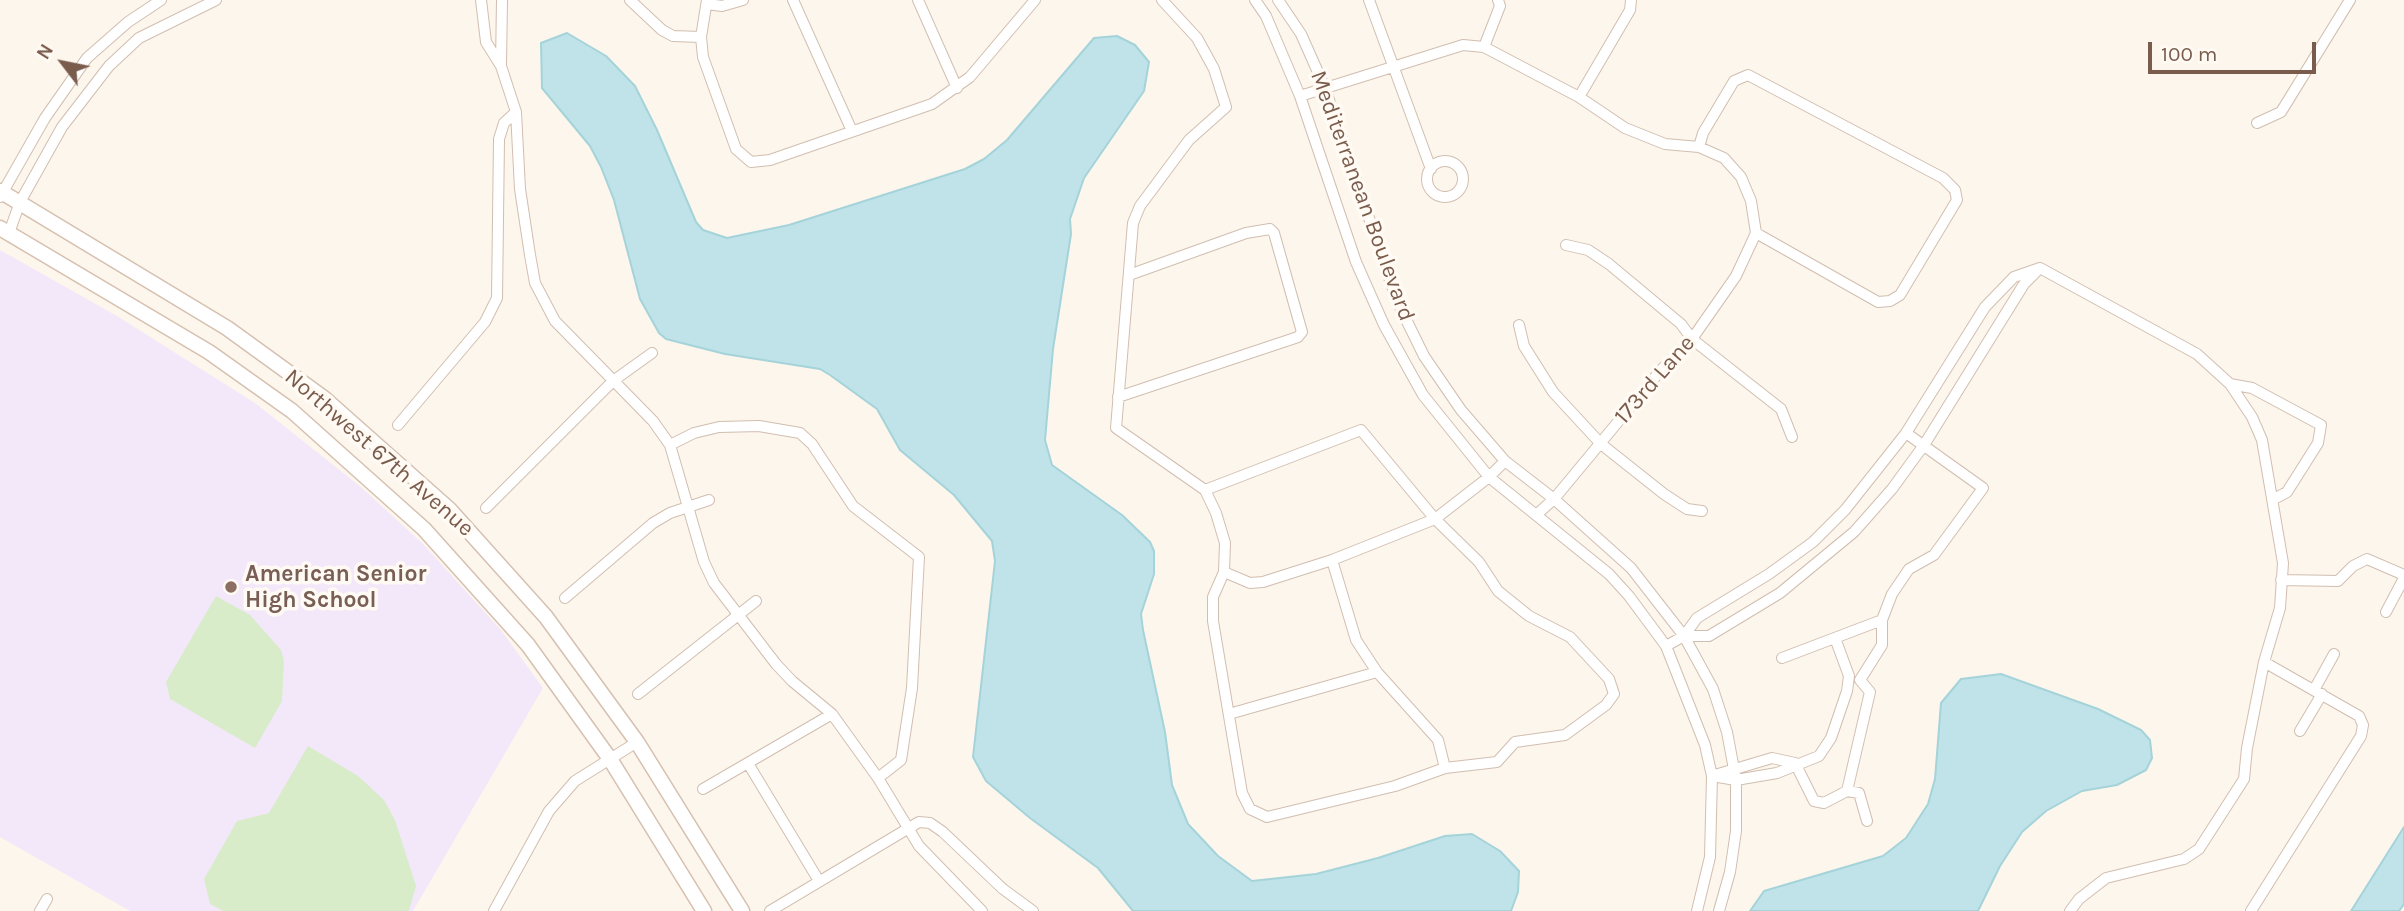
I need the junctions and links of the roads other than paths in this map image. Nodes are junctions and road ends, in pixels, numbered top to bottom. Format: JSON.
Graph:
{"nodes":[{"id":1,"x":161,"y":0,"type":"edge"},
{"id":2,"x":216,"y":0,"type":"edge"},
{"id":3,"x":481,"y":0,"type":"edge"},
{"id":4,"x":502,"y":0,"type":"edge"},
{"id":5,"x":630,"y":0,"type":"edge"},
{"id":6,"x":743,"y":0,"type":"edge"},
{"id":7,"x":793,"y":0,"type":"edge"},
{"id":8,"x":918,"y":0,"type":"edge"},
{"id":9,"x":1035,"y":0,"type":"edge"},
{"id":10,"x":1162,"y":0,"type":"edge"},
{"id":11,"x":1255,"y":0,"type":"edge"},
{"id":12,"x":1278,"y":0,"type":"edge"},
{"id":13,"x":1369,"y":0,"type":"edge"},
{"id":14,"x":1498,"y":0,"type":"edge"},
{"id":15,"x":1631,"y":0,"type":"edge"},
{"id":16,"x":2350,"y":0,"type":"edge"},
{"id":17,"x":707,"y":2,"type":"edge"},
{"id":18,"x":701,"y":37,"type":"junction"},
{"id":19,"x":1484,"y":47,"type":"junction"},
{"id":20,"x":1394,"y":65,"type":"junction"},
{"id":21,"x":501,"y":66,"type":"junction"},
{"id":22,"x":957,"y":88,"type":"junction"},
{"id":23,"x":1325,"y":88,"type":"junction"},
{"id":24,"x":1300,"y":96,"type":"junction"},
{"id":25,"x":1579,"y":97,"type":"junction"},
{"id":26,"x":516,"y":112,"type":"junction"},
{"id":27,"x":2257,"y":123,"type":"dead end"},
{"id":28,"x":852,"y":131,"type":"junction"},
{"id":29,"x":1699,"y":147,"type":"junction"},
{"id":30,"x":1431,"y":169,"type":"dead end"},
{"id":31,"x":1,"y":193,"type":"edge"},
{"id":32,"x":20,"y":202,"type":"junction"},
{"id":33,"x":4,"y":230,"type":"edge"},
{"id":34,"x":1756,"y":233,"type":"junction"},
{"id":35,"x":1566,"y":245,"type":"dead end"},
{"id":36,"x":2040,"y":268,"type":"junction"},
{"id":37,"x":1129,"y":275,"type":"junction"},
{"id":38,"x":1519,"y":325,"type":"dead end"},
{"id":39,"x":1692,"y":339,"type":"junction"},
{"id":40,"x":652,"y":353,"type":"dead end"},
{"id":41,"x":613,"y":381,"type":"junction"},
{"id":42,"x":2230,"y":384,"type":"junction"},
{"id":43,"x":1118,"y":397,"type":"junction"},
{"id":44,"x":398,"y":425,"type":"dead end"},
{"id":45,"x":1906,"y":433,"type":"junction"},
{"id":46,"x":1792,"y":437,"type":"dead end"},
{"id":47,"x":670,"y":444,"type":"junction"},
{"id":48,"x":1601,"y":444,"type":"junction"},
{"id":49,"x":1924,"y":445,"type":"junction"},
{"id":50,"x":1505,"y":461,"type":"junction"},
{"id":51,"x":1489,"y":477,"type":"junction"},
{"id":52,"x":1205,"y":490,"type":"junction"},
{"id":53,"x":1554,"y":499,"type":"junction"},
{"id":54,"x":2274,"y":499,"type":"junction"},
{"id":55,"x":709,"y":500,"type":"dead end"},
{"id":56,"x":688,"y":506,"type":"junction"},
{"id":57,"x":486,"y":508,"type":"dead end"},
{"id":58,"x":1702,"y":511,"type":"dead end"},
{"id":59,"x":1536,"y":515,"type":"junction"},
{"id":60,"x":1435,"y":519,"type":"junction"},
{"id":61,"x":1332,"y":560,"type":"junction"},
{"id":62,"x":1224,"y":572,"type":"junction"},
{"id":63,"x":2404,"y":576,"type":"edge"},
{"id":64,"x":2281,"y":580,"type":"junction"},
{"id":65,"x":565,"y":598,"type":"dead end"},
{"id":66,"x":756,"y":601,"type":"dead end"},
{"id":67,"x":2386,"y":612,"type":"dead end"},
{"id":68,"x":738,"y":615,"type":"junction"},
{"id":69,"x":1882,"y":620,"type":"junction"},
{"id":70,"x":1684,"y":636,"type":"junction"},
{"id":71,"x":1835,"y":638,"type":"junction"},
{"id":72,"x":1666,"y":646,"type":"junction"},
{"id":73,"x":2334,"y":654,"type":"dead end"},
{"id":74,"x":1782,"y":658,"type":"dead end"},
{"id":75,"x":2264,"y":662,"type":"junction"},
{"id":76,"x":1377,"y":672,"type":"junction"},
{"id":77,"x":1860,"y":680,"type":"junction"},
{"id":78,"x":1848,"y":684,"type":"junction"},
{"id":79,"x":2318,"y":692,"type":"junction"},
{"id":80,"x":638,"y":694,"type":"dead end"},
{"id":81,"x":832,"y":714,"type":"junction"},
{"id":82,"x":1229,"y":714,"type":"junction"},
{"id":83,"x":2300,"y":731,"type":"dead end"},
{"id":84,"x":637,"y":742,"type":"junction"},
{"id":85,"x":610,"y":759,"type":"junction"},
{"id":86,"x":1795,"y":763,"type":"junction"},
{"id":87,"x":749,"y":765,"type":"junction"},
{"id":88,"x":1445,"y":768,"type":"junction"},
{"id":89,"x":1736,"y":768,"type":"junction"},
{"id":90,"x":1712,"y":776,"type":"junction"},
{"id":91,"x":878,"y":778,"type":"junction"},
{"id":92,"x":1737,"y":780,"type":"junction"},
{"id":93,"x":703,"y":789,"type":"dead end"},
{"id":94,"x":1847,"y":791,"type":"junction"},
{"id":95,"x":1867,"y":821,"type":"dead end"},
{"id":96,"x":907,"y":830,"type":"junction"},
{"id":97,"x":819,"y":881,"type":"junction"},
{"id":98,"x":47,"y":899,"type":"dead end"},
{"id":99,"x":40,"y":911,"type":"edge"},
{"id":100,"x":494,"y":911,"type":"edge"},
{"id":101,"x":704,"y":911,"type":"edge"},
{"id":102,"x":741,"y":911,"type":"edge"},
{"id":103,"x":770,"y":911,"type":"edge"},
{"id":104,"x":982,"y":911,"type":"edge"},
{"id":105,"x":1034,"y":911,"type":"edge"},
{"id":106,"x":1697,"y":911,"type":"edge"},
{"id":107,"x":1719,"y":911,"type":"edge"},
{"id":108,"x":2070,"y":911,"type":"edge"},
{"id":109,"x":2251,"y":911,"type":"edge"}],
"edges":[{"from":1,"to":31,"type":"street"},
{"from":2,"to":32,"type":"street"},
{"from":3,"to":21,"type":"street"},
{"from":4,"to":21,"type":"street"},
{"from":5,"to":18,"type":"street"},
{"from":6,"to":17,"type":"street"},
{"from":7,"to":28,"type":"street"},
{"from":8,"to":22,"type":"street"},
{"from":9,"to":22,"type":"street"},
{"from":10,"to":37,"type":"street"},
{"from":11,"to":24,"type":"street","name":"Mediterranean Boulevard"},
{"from":12,"to":23,"type":"street","name":"Mediterranean Boulevard"},
{"from":13,"to":20,"type":"street"},
{"from":14,"to":19,"type":"street"},
{"from":15,"to":25,"type":"street"},
{"from":16,"to":27,"type":"street"},
{"from":17,"to":18,"type":"street"},
{"from":18,"to":28,"type":"street"},
{"from":19,"to":20,"type":"street"},
{"from":19,"to":25,"type":"street"},
{"from":20,"to":23,"type":"street"},
{"from":20,"to":30,"type":"street"},
{"from":21,"to":26,"type":"street"},
{"from":22,"to":28,"type":"street"},
{"from":23,"to":24,"type":"street"},
{"from":23,"to":50,"type":"street","name":"Mediterranean Boulevard"},
{"from":24,"to":51,"type":"street","name":"Mediterranean Boulevard"},
{"from":25,"to":29,"type":"street"},
{"from":26,"to":41,"type":"street"},
{"from":26,"to":44,"type":"street"},
{"from":29,"to":34,"type":"street"},
{"from":29,"to":34,"type":"street"},
{"from":31,"to":32,"type":"main road","name":"Northwest 67th Avenue"},
{"from":32,"to":33,"type":"street"},
{"from":32,"to":84,"type":"main road","name":"Northwest 67th Avenue"},
{"from":33,"to":85,"type":"main road","name":"Northwest 67th Avenue"},
{"from":34,"to":39,"type":"street","name":"173rd Lane"},
{"from":35,"to":39,"type":"street"},
{"from":36,"to":42,"type":"street"},
{"from":36,"to":45,"type":"street"},
{"from":36,"to":49,"type":"street"},
{"from":37,"to":43,"type":"street"},
{"from":37,"to":43,"type":"street"},
{"from":38,"to":48,"type":"street"},
{"from":39,"to":46,"type":"street"},
{"from":39,"to":48,"type":"street","name":"173rd Lane"},
{"from":40,"to":41,"type":"street"},
{"from":41,"to":47,"type":"street"},
{"from":41,"to":57,"type":"street"},
{"from":42,"to":54,"type":"street"},
{"from":42,"to":54,"type":"street"},
{"from":43,"to":52,"type":"street"},
{"from":45,"to":49,"type":"street"},
{"from":45,"to":70,"type":"street"},
{"from":47,"to":56,"type":"street"},
{"from":47,"to":91,"type":"street"},
{"from":48,"to":53,"type":"street","name":"173rd Lane"},
{"from":48,"to":58,"type":"street"},
{"from":49,"to":69,"type":"street"},
{"from":49,"to":70,"type":"street"},
{"from":50,"to":51,"type":"street"},
{"from":50,"to":53,"type":"street","name":"Mediterranean Boulevard"},
{"from":51,"to":59,"type":"street","name":"Mediterranean Boulevard"},
{"from":51,"to":60,"type":"street"},
{"from":52,"to":60,"type":"street"},
{"from":52,"to":62,"type":"street"},
{"from":53,"to":59,"type":"street","name":"173rd Lane"},
{"from":53,"to":70,"type":"street","name":"Mediterranean Boulevard"},
{"from":54,"to":64,"type":"street"},
{"from":55,"to":56,"type":"street"},
{"from":56,"to":65,"type":"street"},
{"from":56,"to":68,"type":"street"},
{"from":59,"to":72,"type":"street","name":"Mediterranean Boulevard"},
{"from":60,"to":61,"type":"street"},
{"from":60,"to":88,"type":"street"},
{"from":61,"to":62,"type":"street"},
{"from":61,"to":76,"type":"street"},
{"from":62,"to":82,"type":"street"},
{"from":63,"to":64,"type":"street"},
{"from":63,"to":67,"type":"street"},
{"from":64,"to":75,"type":"street"},
{"from":66,"to":68,"type":"street"},
{"from":68,"to":80,"type":"street"},
{"from":68,"to":81,"type":"street"},
{"from":69,"to":71,"type":"street"},
{"from":69,"to":77,"type":"street"},
{"from":70,"to":72,"type":"street"},
{"from":70,"to":89,"type":"street","name":"Mediterranean Boulevard"},
{"from":71,"to":74,"type":"street"},
{"from":71,"to":78,"type":"street"},
{"from":72,"to":90,"type":"street","name":"Mediterranean Boulevard"},
{"from":73,"to":79,"type":"street"},
{"from":75,"to":79,"type":"street"},
{"from":75,"to":108,"type":"street"},
{"from":76,"to":82,"type":"street"},
{"from":76,"to":88,"type":"street"},
{"from":77,"to":78,"type":"street"},
{"from":77,"to":94,"type":"street"},
{"from":78,"to":86,"type":"street"},
{"from":79,"to":83,"type":"street"},
{"from":79,"to":109,"type":"street"},
{"from":81,"to":87,"type":"street"},
{"from":81,"to":91,"type":"street"},
{"from":82,"to":88,"type":"street"},
{"from":84,"to":85,"type":"street"},
{"from":84,"to":102,"type":"main road","name":"Northwest 67th Avenue"},
{"from":85,"to":100,"type":"street"},
{"from":85,"to":101,"type":"main road","name":"Northwest 67th Avenue"},
{"from":86,"to":89,"type":"street"},
{"from":86,"to":92,"type":"street"},
{"from":86,"to":94,"type":"street"},
{"from":87,"to":93,"type":"street"},
{"from":87,"to":97,"type":"street"},
{"from":89,"to":90,"type":"street"},
{"from":89,"to":92,"type":"street","name":"Mediterranean Boulevard"},
{"from":90,"to":92,"type":"street"},
{"from":90,"to":106,"type":"street","name":"Mediterranean Boulevard"},
{"from":91,"to":96,"type":"street"},
{"from":92,"to":107,"type":"street","name":"Mediterranean Boulevard"},
{"from":94,"to":95,"type":"street"},
{"from":96,"to":97,"type":"street"},
{"from":96,"to":104,"type":"street"},
{"from":96,"to":105,"type":"street"},
{"from":97,"to":103,"type":"street"},
{"from":98,"to":99,"type":"street"}]}
